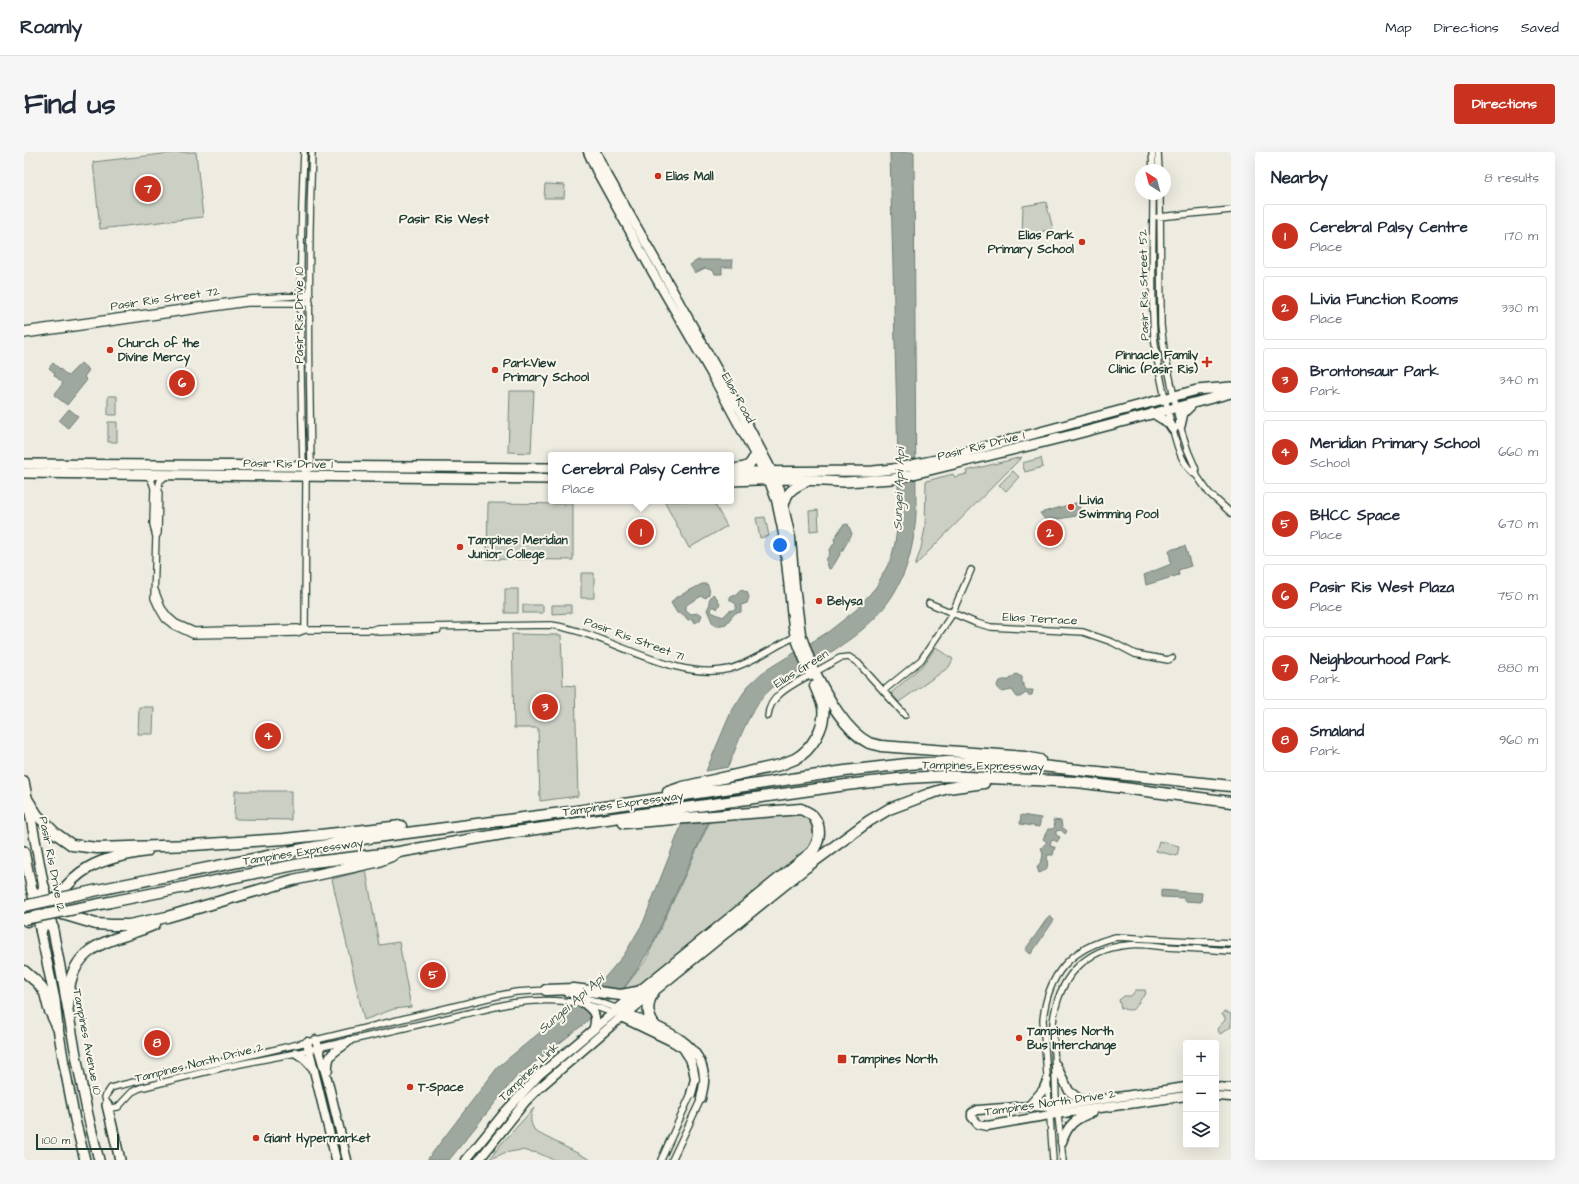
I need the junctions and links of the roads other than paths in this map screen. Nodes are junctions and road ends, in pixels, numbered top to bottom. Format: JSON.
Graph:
{"nodes":[{"id":1,"x":304,"y":152,"type":"edge"},
{"id":2,"x":312,"y":152,"type":"edge"},
{"id":3,"x":588,"y":152,"type":"edge"},
{"id":4,"x":596,"y":152,"type":"edge"},
{"id":5,"x":1152,"y":152,"type":"edge"},
{"id":6,"x":1158,"y":152,"type":"edge"},
{"id":7,"x":1153,"y":164,"type":"edge"},
{"id":8,"x":1159,"y":164,"type":"edge"},
{"id":9,"x":1153,"y":200,"type":"edge"},
{"id":10,"x":1160,"y":200,"type":"edge"},
{"id":11,"x":1231,"y":210,"type":"edge"},
{"id":12,"x":1153,"y":217,"type":"junction"},
{"id":13,"x":1161,"y":218,"type":"junction"},
{"id":14,"x":310,"y":295,"type":"junction"},
{"id":15,"x":301,"y":296,"type":"junction"},
{"id":16,"x":301,"y":303,"type":"junction"},
{"id":17,"x":310,"y":303,"type":"junction"},
{"id":18,"x":24,"y":330,"type":"edge"},
{"id":19,"x":24,"y":335,"type":"edge"},
{"id":20,"x":301,"y":336,"type":"junction"},
{"id":21,"x":310,"y":336,"type":"junction"},
{"id":22,"x":1231,"y":387,"type":"edge"},
{"id":23,"x":1231,"y":393,"type":"edge"},
{"id":24,"x":1170,"y":398,"type":"junction"},
{"id":25,"x":1192,"y":404,"type":"junction"},
{"id":26,"x":1172,"y":409,"type":"junction"},
{"id":27,"x":1153,"y":413,"type":"junction"},
{"id":28,"x":1177,"y":428,"type":"junction"},
{"id":29,"x":755,"y":454,"type":"junction"},
{"id":30,"x":307,"y":465,"type":"junction"},
{"id":31,"x":27,"y":467,"type":"edge"},
{"id":32,"x":548,"y":468,"type":"edge"},
{"id":33,"x":734,"y":468,"type":"edge"},
{"id":34,"x":734,"y":472,"type":"edge"},
{"id":35,"x":168,"y":474,"type":"junction"},
{"id":36,"x":146,"y":475,"type":"junction"},
{"id":37,"x":306,"y":476,"type":"junction"},
{"id":38,"x":771,"y":476,"type":"junction"},
{"id":39,"x":24,"y":478,"type":"edge"},
{"id":40,"x":548,"y":479,"type":"edge"},
{"id":41,"x":734,"y":481,"type":"edge"},
{"id":42,"x":807,"y":481,"type":"junction"},
{"id":43,"x":784,"y":506,"type":"junction"},
{"id":44,"x":1231,"y":513,"type":"edge"},
{"id":45,"x":156,"y":537,"type":"junction"},
{"id":46,"x":971,"y":570,"type":"dead end"},
{"id":47,"x":929,"y":603,"type":"dead end"},
{"id":48,"x":952,"y":614,"type":"junction"},
{"id":49,"x":305,"y":630,"type":"junction"},
{"id":50,"x":799,"y":639,"type":"junction"},
{"id":51,"x":1172,"y":658,"type":"dead end"},
{"id":52,"x":811,"y":670,"type":"junction"},
{"id":53,"x":883,"y":691,"type":"junction"},
{"id":54,"x":768,"y":716,"type":"dead end"},
{"id":55,"x":905,"y":716,"type":"dead end"},
{"id":56,"x":1139,"y":776,"type":"junction"},
{"id":57,"x":992,"y":779,"type":"junction"},
{"id":58,"x":24,"y":781,"type":"edge"},
{"id":59,"x":1231,"y":786,"type":"edge"},
{"id":60,"x":27,"y":799,"type":"junction"},
{"id":61,"x":641,"y":801,"type":"junction"},
{"id":62,"x":1231,"y":803,"type":"edge"},
{"id":63,"x":506,"y":820,"type":"junction"},
{"id":64,"x":538,"y":829,"type":"junction"},
{"id":65,"x":192,"y":845,"type":"junction"},
{"id":66,"x":24,"y":851,"type":"edge"},
{"id":67,"x":399,"y":852,"type":"junction"},
{"id":68,"x":44,"y":887,"type":"junction"},
{"id":69,"x":32,"y":890,"type":"joint"},
{"id":70,"x":24,"y":902,"type":"edge"},
{"id":71,"x":24,"y":906,"type":"edge"},
{"id":72,"x":39,"y":906,"type":"junction"},
{"id":73,"x":47,"y":915,"type":"junction"},
{"id":74,"x":167,"y":917,"type":"junction"},
{"id":75,"x":24,"y":919,"type":"edge"},
{"id":76,"x":24,"y":923,"type":"edge"},
{"id":77,"x":53,"y":928,"type":"joint"},
{"id":78,"x":41,"y":931,"type":"junction"},
{"id":79,"x":1231,"y":943,"type":"edge"},
{"id":80,"x":1231,"y":951,"type":"edge"},
{"id":81,"x":24,"y":972,"type":"edge"},
{"id":82,"x":656,"y":989,"type":"junction"},
{"id":83,"x":546,"y":990,"type":"joint"},
{"id":84,"x":640,"y":992,"type":"junction"},
{"id":85,"x":582,"y":993,"type":"junction"},
{"id":86,"x":586,"y":1005,"type":"junction"},
{"id":87,"x":68,"y":1008,"type":"junction"},
{"id":88,"x":618,"y":1011,"type":"junction"},
{"id":89,"x":655,"y":1026,"type":"junction"},
{"id":90,"x":58,"y":1028,"type":"junction"},
{"id":91,"x":593,"y":1030,"type":"junction"},
{"id":92,"x":1054,"y":1039,"type":"junction"},
{"id":93,"x":349,"y":1041,"type":"junction"},
{"id":94,"x":318,"y":1044,"type":"junction"},
{"id":95,"x":308,"y":1046,"type":"junction"},
{"id":96,"x":1045,"y":1050,"type":"junction"},
{"id":97,"x":296,"y":1053,"type":"junction"},
{"id":98,"x":1056,"y":1065,"type":"junction"},
{"id":99,"x":314,"y":1070,"type":"junction"},
{"id":100,"x":1047,"y":1081,"type":"junction"},
{"id":101,"x":328,"y":1082,"type":"junction"},
{"id":102,"x":1219,"y":1087,"type":"edge"},
{"id":103,"x":539,"y":1088,"type":"junction"},
{"id":104,"x":1183,"y":1088,"type":"edge"},
{"id":105,"x":1231,"y":1088,"type":"edge"},
{"id":106,"x":691,"y":1094,"type":"joint"},
{"id":107,"x":519,"y":1096,"type":"junction"},
{"id":108,"x":1183,"y":1096,"type":"edge"},
{"id":109,"x":1219,"y":1096,"type":"edge"},
{"id":110,"x":1231,"y":1098,"type":"edge"},
{"id":111,"x":701,"y":1099,"type":"joint"},
{"id":112,"x":1083,"y":1102,"type":"junction"},
{"id":113,"x":107,"y":1105,"type":"junction"},
{"id":114,"x":1029,"y":1106,"type":"junction"},
{"id":115,"x":1101,"y":1108,"type":"junction"},
{"id":116,"x":1053,"y":1111,"type":"junction"},
{"id":117,"x":1062,"y":1142,"type":"junction"},
{"id":118,"x":85,"y":1160,"type":"edge"},
{"id":119,"x":99,"y":1160,"type":"edge"},
{"id":120,"x":120,"y":1160,"type":"edge"},
{"id":121,"x":336,"y":1160,"type":"edge"},
{"id":122,"x":347,"y":1160,"type":"edge"},
{"id":123,"x":466,"y":1160,"type":"edge"},
{"id":124,"x":479,"y":1160,"type":"edge"},
{"id":125,"x":661,"y":1160,"type":"edge"},
{"id":126,"x":672,"y":1160,"type":"edge"},
{"id":127,"x":1053,"y":1160,"type":"edge"},
{"id":128,"x":1063,"y":1160,"type":"edge"}],
"edges":[{"from":1,"to":15,"type":"street","name":"Pasir Ris Drive 10"},
{"from":2,"to":14,"type":"street","name":"Pasir Ris Drive 10"},
{"from":3,"to":29,"type":"street","name":"Elias Road"},
{"from":4,"to":38,"type":"street","name":"Elias Road"},
{"from":5,"to":7,"type":"street"},
{"from":6,"to":8,"type":"street"},
{"from":9,"to":12,"type":"street","name":"Pasir Ris Street 52"},
{"from":10,"to":13,"type":"street","name":"Pasir Ris Street 52"},
{"from":11,"to":13,"type":"street"},
{"from":12,"to":13,"type":"street"},
{"from":12,"to":24,"type":"street","name":"Pasir Ris Street 52"},
{"from":13,"to":24,"type":"street","name":"Pasir Ris Street 52"},
{"from":14,"to":15,"type":"street","name":"Pasir Ris Street 72"},
{"from":14,"to":17,"type":"street","name":"Pasir Ris Drive 10"},
{"from":15,"to":16,"type":"street","name":"Pasir Ris Drive 10"},
{"from":15,"to":18,"type":"street","name":"Pasir Ris Street 72"},
{"from":16,"to":17,"type":"street","name":"Pasir Ris Street 72"},
{"from":16,"to":19,"type":"street","name":"Pasir Ris Street 72"},
{"from":16,"to":20,"type":"street","name":"Pasir Ris Drive 10"},
{"from":17,"to":21,"type":"street","name":"Pasir Ris Drive 10"},
{"from":20,"to":21,"type":"street"},
{"from":20,"to":30,"type":"street","name":"Pasir Ris Drive 10"},
{"from":21,"to":30,"type":"street","name":"Pasir Ris Drive 10"},
{"from":22,"to":24,"type":"main road","name":"Pasir Ris Drive 1"},
{"from":23,"to":25,"type":"main road","name":"Pasir Ris Drive 1"},
{"from":24,"to":26,"type":"street"},
{"from":24,"to":26,"type":"street"},
{"from":24,"to":38,"type":"main road","name":"Pasir Ris Drive 1"},
{"from":25,"to":26,"type":"main road","name":"Pasir Ris Drive 1"},
{"from":25,"to":28,"type":"main road"},
{"from":26,"to":27,"type":"main road","name":"Pasir Ris Drive 1"},
{"from":26,"to":28,"type":"street"},
{"from":27,"to":28,"type":"main road"},
{"from":27,"to":42,"type":"main road","name":"Pasir Ris Drive 1"},
{"from":28,"to":44,"type":"street"},
{"from":29,"to":33,"type":"main road"},
{"from":29,"to":38,"type":"street","name":"Elias Road"},
{"from":30,"to":31,"type":"main road","name":"Pasir Ris Drive 1"},
{"from":30,"to":32,"type":"main road","name":"Pasir Ris Drive 1"},
{"from":30,"to":37,"type":"street","name":"Pasir Ris Drive 10"},
{"from":31,"to":36,"type":"main road","name":"Pasir Ris Drive 1"},
{"from":31,"to":39,"type":"main road"},
{"from":34,"to":38,"type":"main road","name":"Pasir Ris Drive 1"},
{"from":35,"to":36,"type":"main road","name":"Pasir Ris Drive 1"},
{"from":35,"to":37,"type":"main road","name":"Pasir Ris Drive 1"},
{"from":35,"to":45,"type":"street","name":"Pasir Ris Street 71"},
{"from":36,"to":45,"type":"street","name":"Pasir Ris Street 71"},
{"from":37,"to":40,"type":"main road","name":"Pasir Ris Drive 1"},
{"from":37,"to":49,"type":"street","name":"Pasir Ris Drive 10"},
{"from":38,"to":41,"type":"main road","name":"Pasir Ris Drive 1"},
{"from":38,"to":42,"type":"main road","name":"Pasir Ris Drive 1"},
{"from":38,"to":43,"type":"street","name":"Elias Road"},
{"from":38,"to":50,"type":"street","name":"Elias Road"},
{"from":42,"to":43,"type":"main road"},
{"from":43,"to":50,"type":"street","name":"Elias Road"},
{"from":45,"to":49,"type":"street","name":"Pasir Ris Street 71"},
{"from":46,"to":48,"type":"street"},
{"from":47,"to":48,"type":"street","name":"Elias Terrace"},
{"from":48,"to":51,"type":"street","name":"Elias Terrace"},
{"from":48,"to":53,"type":"street"},
{"from":49,"to":50,"type":"street","name":"Pasir Ris Street 71"},
{"from":50,"to":52,"type":"street","name":"Elias Road"},
{"from":52,"to":53,"type":"street","name":"Elias Green"},
{"from":52,"to":54,"type":"street","name":"Elias Green"},
{"from":52,"to":56,"type":"highway"},
{"from":52,"to":61,"type":"highway"},
{"from":53,"to":55,"type":"street","name":"Elias Green"},
{"from":56,"to":59,"type":"highway","name":"Tampines Expressway"},
{"from":56,"to":61,"type":"highway","name":"Tampines Expressway"},
{"from":57,"to":62,"type":"highway","name":"Tampines Expressway"},
{"from":57,"to":64,"type":"highway","name":"Tampines Expressway"},
{"from":57,"to":82,"type":"highway"},
{"from":58,"to":60,"type":"main road","name":"Pasir Ris Drive 12"},
{"from":60,"to":65,"type":"highway"},
{"from":60,"to":68,"type":"main road","name":"Pasir Ris Drive 12"},
{"from":61,"to":63,"type":"highway","name":"Tampines Expressway"},
{"from":63,"to":65,"type":"highway"},
{"from":63,"to":71,"type":"highway","name":"Tampines Expressway","bridge":true},
{"from":64,"to":67,"type":"highway","name":"Tampines Expressway"},
{"from":64,"to":84,"type":"highway"},
{"from":65,"to":73,"type":"highway"},
{"from":66,"to":69,"type":"main road","name":"Pasir Ris Drive 12"},
{"from":67,"to":74,"type":"highway"},
{"from":67,"to":75,"type":"highway","name":"Tampines Expressway","bridge":true},
{"from":68,"to":72,"type":"highway"},
{"from":68,"to":73,"type":"main road","name":"Pasir Ris Drive 12"},
{"from":69,"to":72,"type":"highway"},
{"from":70,"to":72,"type":"highway"},
{"from":72,"to":73,"type":"highway"},
{"from":72,"to":76,"type":"highway"},
{"from":72,"to":78,"type":"main road","name":"Pasir Ris Drive 12"},
{"from":73,"to":74,"type":"highway"},
{"from":73,"to":77,"type":"highway"},
{"from":73,"to":78,"type":"highway"},
{"from":74,"to":87,"type":"highway"},
{"from":77,"to":87,"type":"main road","name":"Tampines Avenue 10"},
{"from":78,"to":90,"type":"main road","name":"Tampines Avenue 10"},
{"from":79,"to":96,"type":"street"},
{"from":80,"to":92,"type":"street"},
{"from":81,"to":90,"type":"highway"},
{"from":82,"to":88,"type":"highway"},
{"from":82,"to":89,"type":"highway"},
{"from":83,"to":85,"type":"highway"},
{"from":83,"to":94,"type":"street","name":"Tampines North Drive 2"},
{"from":84,"to":85,"type":"highway"},
{"from":84,"to":88,"type":"highway"},
{"from":85,"to":88,"type":"street","name":"Tampines North Drive 2"},
{"from":86,"to":88,"type":"street","name":"Tampines North Drive 2"},
{"from":86,"to":91,"type":"street"},
{"from":86,"to":93,"type":"street","name":"Tampines North Drive 2"},
{"from":87,"to":119,"type":"main road","name":"Tampines Avenue 10"},
{"from":88,"to":89,"type":"street","name":"Tampines North Drive 2"},
{"from":88,"to":91,"type":"street","name":"Tampines Link"},
{"from":88,"to":103,"type":"street","name":"Tampines Link"},
{"from":88,"to":106,"type":"street","name":"Tampines North Drive 2"},
{"from":89,"to":111,"type":"street","name":"Tampines North Drive 2"},
{"from":90,"to":118,"type":"main road","name":"Tampines Avenue 10"},
{"from":91,"to":107,"type":"street","name":"Tampines Link"},
{"from":92,"to":96,"type":"street"},
{"from":92,"to":98,"type":"street"},
{"from":93,"to":94,"type":"street","name":"Tampines North Drive 2"},
{"from":93,"to":101,"type":"street"},
{"from":94,"to":95,"type":"street","name":"Tampines North Drive 2"},
{"from":94,"to":101,"type":"street"},
{"from":95,"to":97,"type":"street","name":"Tampines North Drive 2"},
{"from":95,"to":99,"type":"street"},
{"from":95,"to":113,"type":"street","name":"Tampines North Drive 2"},
{"from":96,"to":100,"type":"street"},
{"from":97,"to":99,"type":"street"},
{"from":97,"to":113,"type":"street","name":"Tampines North Drive 2"},
{"from":98,"to":112,"type":"street"},
{"from":98,"to":116,"type":"street"},
{"from":99,"to":121,"type":"street"},
{"from":100,"to":114,"type":"street"},
{"from":100,"to":116,"type":"street"},
{"from":101,"to":122,"type":"street"},
{"from":102,"to":105,"type":"street"},
{"from":103,"to":107,"type":"street"},
{"from":103,"to":124,"type":"street","name":"Tampines Link"},
{"from":104,"to":112,"type":"street","name":"Tampines North Drive 2"},
{"from":106,"to":125,"type":"street"},
{"from":107,"to":123,"type":"street","name":"Tampines Link"},
{"from":108,"to":115,"type":"street","name":"Tampines North Drive 2"},
{"from":109,"to":110,"type":"street"},
{"from":111,"to":126,"type":"street"},
{"from":112,"to":116,"type":"street","name":"Tampines North Drive 2"},
{"from":113,"to":120,"type":"main road"},
{"from":114,"to":116,"type":"street","name":"Tampines North Drive 2"},
{"from":114,"to":116,"type":"street","name":"Tampines North Drive 2"},
{"from":115,"to":116,"type":"street","name":"Tampines North Drive 2"},
{"from":115,"to":117,"type":"street"},
{"from":116,"to":117,"type":"street"},
{"from":116,"to":127,"type":"street"},
{"from":117,"to":128,"type":"street"}]}
